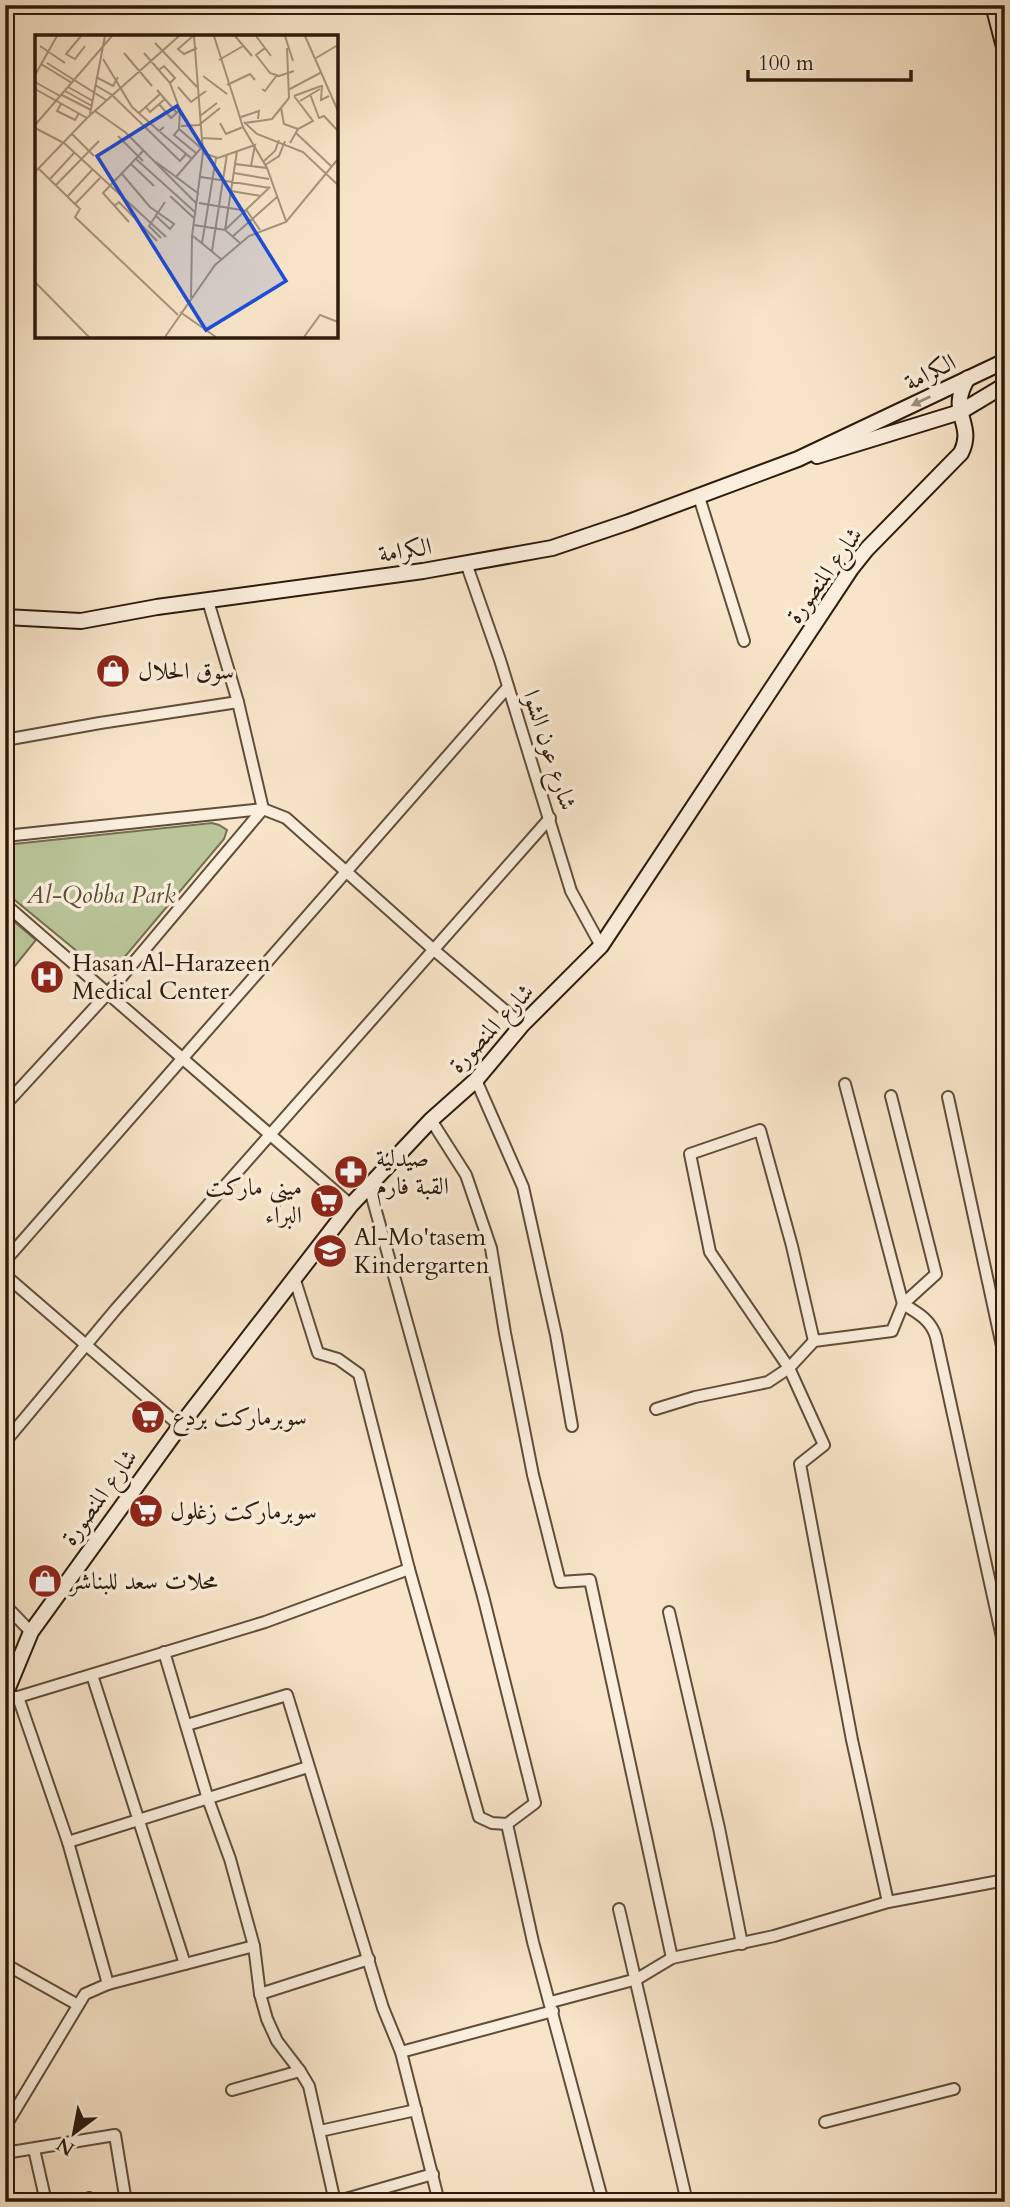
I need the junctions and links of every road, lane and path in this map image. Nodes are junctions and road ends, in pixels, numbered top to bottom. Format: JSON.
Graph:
{"nodes":[{"id":1,"x":993,"y":5,"type":"edge"},
{"id":2,"x":1005,"y":51,"type":"edge"},
{"id":3,"x":1005,"y":361,"type":"edge"},
{"id":4,"x":968,"y":378,"type":"junction"},
{"id":5,"x":1005,"y":385,"type":"edge"},
{"id":6,"x":960,"y":412,"type":"junction"},
{"id":7,"x":798,"y":459,"type":"junction"},
{"id":8,"x":699,"y":497,"type":"junction"},
{"id":9,"x":466,"y":563,"type":"junction"},
{"id":10,"x":208,"y":601,"type":"junction"},
{"id":11,"x":5,"y":617,"type":"edge"},
{"id":12,"x":744,"y":641,"type":"dead end"},
{"id":13,"x":508,"y":687,"type":"junction"},
{"id":14,"x":238,"y":702,"type":"junction"},
{"id":15,"x":5,"y":740,"type":"edge"},
{"id":16,"x":263,"y":809,"type":"junction"},
{"id":17,"x":550,"y":818,"type":"junction"},
{"id":18,"x":5,"y":836,"type":"edge"},
{"id":19,"x":346,"y":872,"type":"junction"},
{"id":20,"x":5,"y":904,"type":"edge"},
{"id":21,"x":601,"y":946,"type":"junction"},
{"id":22,"x":434,"y":950,"type":"junction"},
{"id":23,"x":108,"y":993,"type":"junction"},
{"id":24,"x":522,"y":1025,"type":"junction"},
{"id":25,"x":184,"y":1058,"type":"junction"},
{"id":26,"x":476,"y":1080,"type":"junction"},
{"id":27,"x":845,"y":1084,"type":"dead end"},
{"id":28,"x":891,"y":1096,"type":"dead end"},
{"id":29,"x":948,"y":1097,"type":"dead end"},
{"id":30,"x":5,"y":1105,"type":"edge"},
{"id":31,"x":431,"y":1120,"type":"junction"},
{"id":32,"x":271,"y":1137,"type":"junction"},
{"id":33,"x":369,"y":1186,"type":"junction"},
{"id":34,"x":351,"y":1205,"type":"junction"},
{"id":35,"x":5,"y":1261,"type":"edge"},
{"id":36,"x":5,"y":1275,"type":"edge"},
{"id":37,"x":294,"y":1277,"type":"junction"},
{"id":38,"x":903,"y":1304,"type":"junction"},
{"id":39,"x":814,"y":1341,"type":"junction"},
{"id":40,"x":86,"y":1346,"type":"junction"},
{"id":41,"x":1005,"y":1360,"type":"edge"},
{"id":42,"x":789,"y":1368,"type":"junction"},
{"id":43,"x":656,"y":1409,"type":"dead end"},
{"id":44,"x":180,"y":1426,"type":"junction"},
{"id":45,"x":572,"y":1426,"type":"dead end"},
{"id":46,"x":5,"y":1442,"type":"edge"},
{"id":47,"x":409,"y":1569,"type":"junction"},
{"id":48,"x":5,"y":1605,"type":"edge"},
{"id":49,"x":668,"y":1612,"type":"dead end"},
{"id":50,"x":31,"y":1632,"type":"junction"},
{"id":51,"x":1005,"y":1651,"type":"edge"},
{"id":52,"x":164,"y":1652,"type":"junction"},
{"id":53,"x":9,"y":1673,"type":"edge"},
{"id":54,"x":92,"y":1675,"type":"junction"},
{"id":55,"x":10,"y":1696,"type":"edge"},
{"id":56,"x":187,"y":1725,"type":"junction"},
{"id":57,"x":308,"y":1767,"type":"junction"},
{"id":58,"x":208,"y":1799,"type":"junction"},
{"id":59,"x":138,"y":1819,"type":"junction"},
{"id":60,"x":508,"y":1824,"type":"junction"},
{"id":61,"x":68,"y":1842,"type":"junction"},
{"id":62,"x":1005,"y":1880,"type":"edge"},
{"id":63,"x":888,"y":1902,"type":"junction"},
{"id":64,"x":619,"y":1909,"type":"dead end"},
{"id":65,"x":742,"y":1944,"type":"junction"},
{"id":66,"x":254,"y":1946,"type":"junction"},
{"id":67,"x":672,"y":1958,"type":"junction"},
{"id":68,"x":369,"y":1959,"type":"junction"},
{"id":69,"x":5,"y":1964,"type":"edge"},
{"id":70,"x":185,"y":1964,"type":"junction"},
{"id":71,"x":636,"y":1979,"type":"junction"},
{"id":72,"x":108,"y":1984,"type":"junction"},
{"id":73,"x":260,"y":1994,"type":"junction"},
{"id":74,"x":78,"y":2005,"type":"junction"},
{"id":75,"x":552,"y":2006,"type":"junction"},
{"id":76,"x":401,"y":2052,"type":"junction"},
{"id":77,"x":300,"y":2071,"type":"junction"},
{"id":78,"x":954,"y":2089,"type":"dead end"},
{"id":79,"x":232,"y":2090,"type":"dead end"},
{"id":80,"x":416,"y":2110,"type":"junction"},
{"id":81,"x":825,"y":2122,"type":"dead end"},
{"id":82,"x":5,"y":2127,"type":"edge"},
{"id":83,"x":320,"y":2131,"type":"junction"},
{"id":84,"x":34,"y":2149,"type":"junction"},
{"id":85,"x":5,"y":2153,"type":"edge"},
{"id":86,"x":433,"y":2174,"type":"junction"},
{"id":87,"x":46,"y":2202,"type":"edge"},
{"id":88,"x":126,"y":2202,"type":"edge"},
{"id":89,"x":439,"y":2202,"type":"edge"},
{"id":90,"x":603,"y":2202,"type":"edge"},
{"id":91,"x":687,"y":2202,"type":"edge"}],
"edges":[{"from":1,"to":2,"type":"main road"},
{"from":3,"to":4,"type":"main road","name":"الكرامة"},
{"from":4,"to":6,"type":"main road","name":"شارع المنصورة"},
{"from":4,"to":7,"type":"main road","name":"الكرامة","one_way":true},
{"from":5,"to":6,"type":"main road","name":"الكرامة"},
{"from":6,"to":7,"type":"main road","name":"الكرامة"},
{"from":6,"to":21,"type":"main road","name":"شارع المنصورة"},
{"from":7,"to":8,"type":"main road","name":"الكرامة"},
{"from":8,"to":9,"type":"main road","name":"الكرامة"},
{"from":8,"to":12,"type":"street"},
{"from":9,"to":10,"type":"main road","name":"الكرامة"},
{"from":9,"to":13,"type":"street","name":"شارع عون الشوا"},
{"from":10,"to":11,"type":"main road","name":"الكرامة"},
{"from":10,"to":14,"type":"street"},
{"from":13,"to":17,"type":"street","name":"شارع عون الشوا"},
{"from":13,"to":19,"type":"street"},
{"from":14,"to":15,"type":"street"},
{"from":14,"to":16,"type":"street"},
{"from":16,"to":18,"type":"street"},
{"from":16,"to":19,"type":"street"},
{"from":16,"to":23,"type":"street"},
{"from":17,"to":21,"type":"street","name":"شارع عون الشوا"},
{"from":17,"to":22,"type":"street"},
{"from":19,"to":22,"type":"street"},
{"from":19,"to":25,"type":"street"},
{"from":20,"to":23,"type":"street"},
{"from":21,"to":24,"type":"main road","name":"شارع المنصورة"},
{"from":22,"to":24,"type":"street"},
{"from":22,"to":32,"type":"street"},
{"from":23,"to":25,"type":"street"},
{"from":23,"to":30,"type":"street"},
{"from":24,"to":26,"type":"main road","name":"شارع المنصورة"},
{"from":25,"to":32,"type":"street"},
{"from":25,"to":35,"type":"street"},
{"from":26,"to":31,"type":"main road","name":"شارع المنصورة"},
{"from":26,"to":45,"type":"street"},
{"from":27,"to":38,"type":"street"},
{"from":28,"to":38,"type":"street"},
{"from":29,"to":41,"type":"street"},
{"from":31,"to":33,"type":"main road","name":"شارع المنصورة"},
{"from":31,"to":67,"type":"street"},
{"from":32,"to":34,"type":"street"},
{"from":32,"to":40,"type":"street"},
{"from":33,"to":34,"type":"main road","name":"شارع المنصورة"},
{"from":33,"to":60,"type":"street"},
{"from":34,"to":37,"type":"main road","name":"شارع المنصورة"},
{"from":36,"to":40,"type":"street"},
{"from":37,"to":44,"type":"main road","name":"شارع المنصورة"},
{"from":37,"to":47,"type":"street"},
{"from":38,"to":39,"type":"street"},
{"from":38,"to":51,"type":"street"},
{"from":39,"to":42,"type":"street"},
{"from":39,"to":42,"type":"street"},
{"from":40,"to":44,"type":"street"},
{"from":40,"to":46,"type":"street"},
{"from":42,"to":43,"type":"street"},
{"from":42,"to":63,"type":"street"},
{"from":44,"to":50,"type":"main road","name":"شارع المنصورة"},
{"from":47,"to":52,"type":"street"},
{"from":47,"to":60,"type":"street"},
{"from":48,"to":50,"type":"street"},
{"from":49,"to":65,"type":"street"},
{"from":50,"to":53,"type":"main road","name":"شارع المنصورة"},
{"from":52,"to":54,"type":"street"},
{"from":52,"to":56,"type":"street"},
{"from":53,"to":55,"type":"main road","name":"شارع المنصورة"},
{"from":54,"to":55,"type":"street"},
{"from":54,"to":59,"type":"street"},
{"from":55,"to":61,"type":"street"},
{"from":56,"to":57,"type":"street"},
{"from":56,"to":58,"type":"street"},
{"from":57,"to":58,"type":"street"},
{"from":57,"to":68,"type":"street"},
{"from":58,"to":59,"type":"street"},
{"from":58,"to":66,"type":"street"},
{"from":59,"to":61,"type":"street"},
{"from":59,"to":70,"type":"street"},
{"from":60,"to":75,"type":"street"},
{"from":61,"to":72,"type":"street"},
{"from":62,"to":63,"type":"street"},
{"from":63,"to":65,"type":"street"},
{"from":64,"to":71,"type":"street"},
{"from":65,"to":67,"type":"street"},
{"from":66,"to":70,"type":"street"},
{"from":66,"to":73,"type":"street"},
{"from":67,"to":71,"type":"street"},
{"from":68,"to":73,"type":"street"},
{"from":68,"to":76,"type":"street"},
{"from":69,"to":74,"type":"street"},
{"from":70,"to":72,"type":"street"},
{"from":71,"to":75,"type":"street"},
{"from":71,"to":91,"type":"street"},
{"from":72,"to":74,"type":"street"},
{"from":73,"to":77,"type":"street"},
{"from":74,"to":82,"type":"street"},
{"from":75,"to":76,"type":"street"},
{"from":75,"to":90,"type":"street"},
{"from":76,"to":80,"type":"street"},
{"from":77,"to":79,"type":"street"},
{"from":77,"to":83,"type":"street"},
{"from":78,"to":81,"type":"street"},
{"from":80,"to":83,"type":"street"},
{"from":80,"to":86,"type":"street"},
{"from":83,"to":86,"type":"street"},
{"from":84,"to":85,"type":"street"},
{"from":84,"to":87,"type":"street"},
{"from":84,"to":88,"type":"street"},
{"from":86,"to":89,"type":"street"}]}
